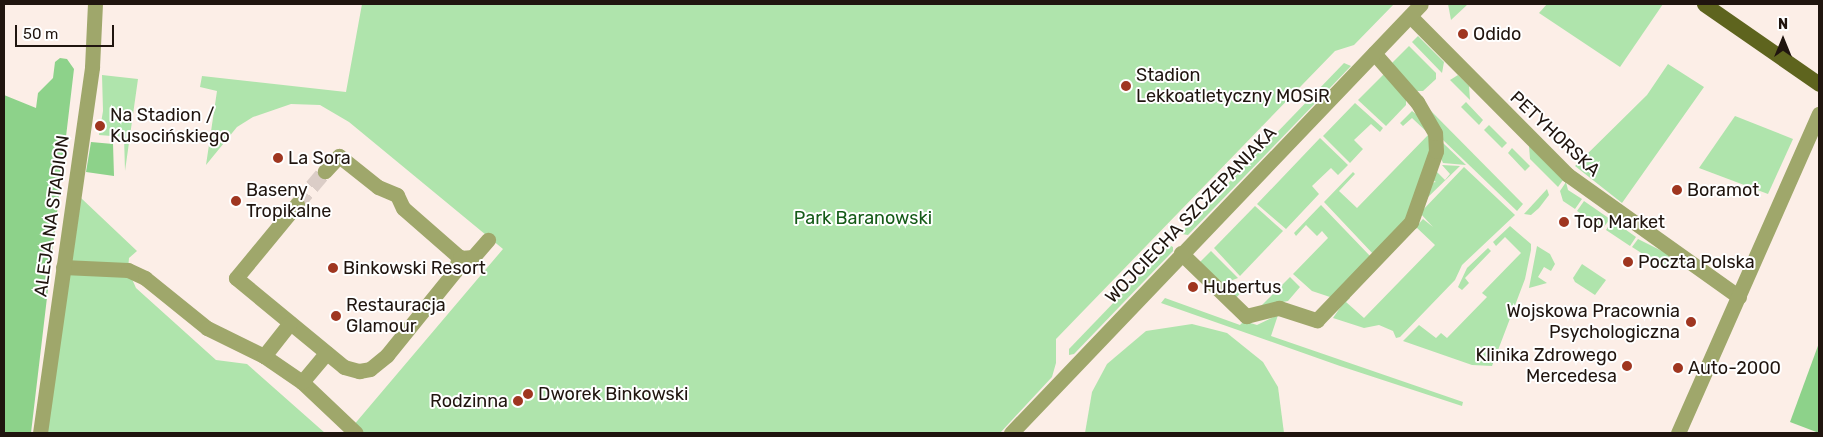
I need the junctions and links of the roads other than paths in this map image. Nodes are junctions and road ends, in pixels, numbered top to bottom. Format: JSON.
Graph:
{"nodes":[{"id":1,"x":95,"y":4,"type":"edge"},
{"id":2,"x":1421,"y":4,"type":"edge"},
{"id":3,"x":1704,"y":4,"type":"edge"},
{"id":4,"x":1410,"y":16,"type":"junction"},
{"id":5,"x":1374,"y":53,"type":"junction"},
{"id":6,"x":1819,"y":84,"type":"edge"},
{"id":7,"x":1819,"y":114,"type":"edge"},
{"id":8,"x":325,"y":171,"type":"tunnel mouth"},
{"id":9,"x":297,"y":204,"type":"tunnel mouth"},
{"id":10,"x":488,"y":240,"type":"dead end"},
{"id":11,"x":1181,"y":253,"type":"junction"},
{"id":12,"x":460,"y":258,"type":"junction"},
{"id":13,"x":63,"y":267,"type":"junction"},
{"id":14,"x":1739,"y":297,"type":"junction"},
{"id":15,"x":290,"y":323,"type":"junction"},
{"id":16,"x":326,"y":353,"type":"junction"},
{"id":17,"x":264,"y":356,"type":"junction"},
{"id":18,"x":302,"y":382,"type":"junction"},
{"id":19,"x":40,"y":433,"type":"edge"},
{"id":20,"x":356,"y":433,"type":"edge"},
{"id":21,"x":1012,"y":433,"type":"edge"},
{"id":22,"x":1678,"y":433,"type":"edge"}],
"edges":[{"from":1,"to":13,"type":"street","name":"ALEJA NA STADION"},
{"from":2,"to":4,"type":"street","name":"WOJCIECHA SZCZEPANIAKA"},
{"from":3,"to":6,"type":"main road"},
{"from":4,"to":5,"type":"street","name":"WOJCIECHA SZCZEPANIAKA"},
{"from":4,"to":14,"type":"street","name":"PETYHORSKA"},
{"from":5,"to":11,"type":"street","name":"WOJCIECHA SZCZEPANIAKA"},
{"from":5,"to":11,"type":"street"},
{"from":7,"to":14,"type":"street"},
{"from":8,"to":12,"type":"street"},
{"from":9,"to":15,"type":"street"},
{"from":10,"to":12,"type":"street"},
{"from":11,"to":21,"type":"street","name":"WOJCIECHA SZCZEPANIAKA"},
{"from":12,"to":16,"type":"street"},
{"from":13,"to":17,"type":"street"},
{"from":13,"to":19,"type":"street","name":"ALEJA NA STADION"},
{"from":14,"to":22,"type":"street"},
{"from":15,"to":16,"type":"street"},
{"from":15,"to":17,"type":"street"},
{"from":16,"to":18,"type":"street"},
{"from":17,"to":18,"type":"street"},
{"from":18,"to":20,"type":"street"}]}
